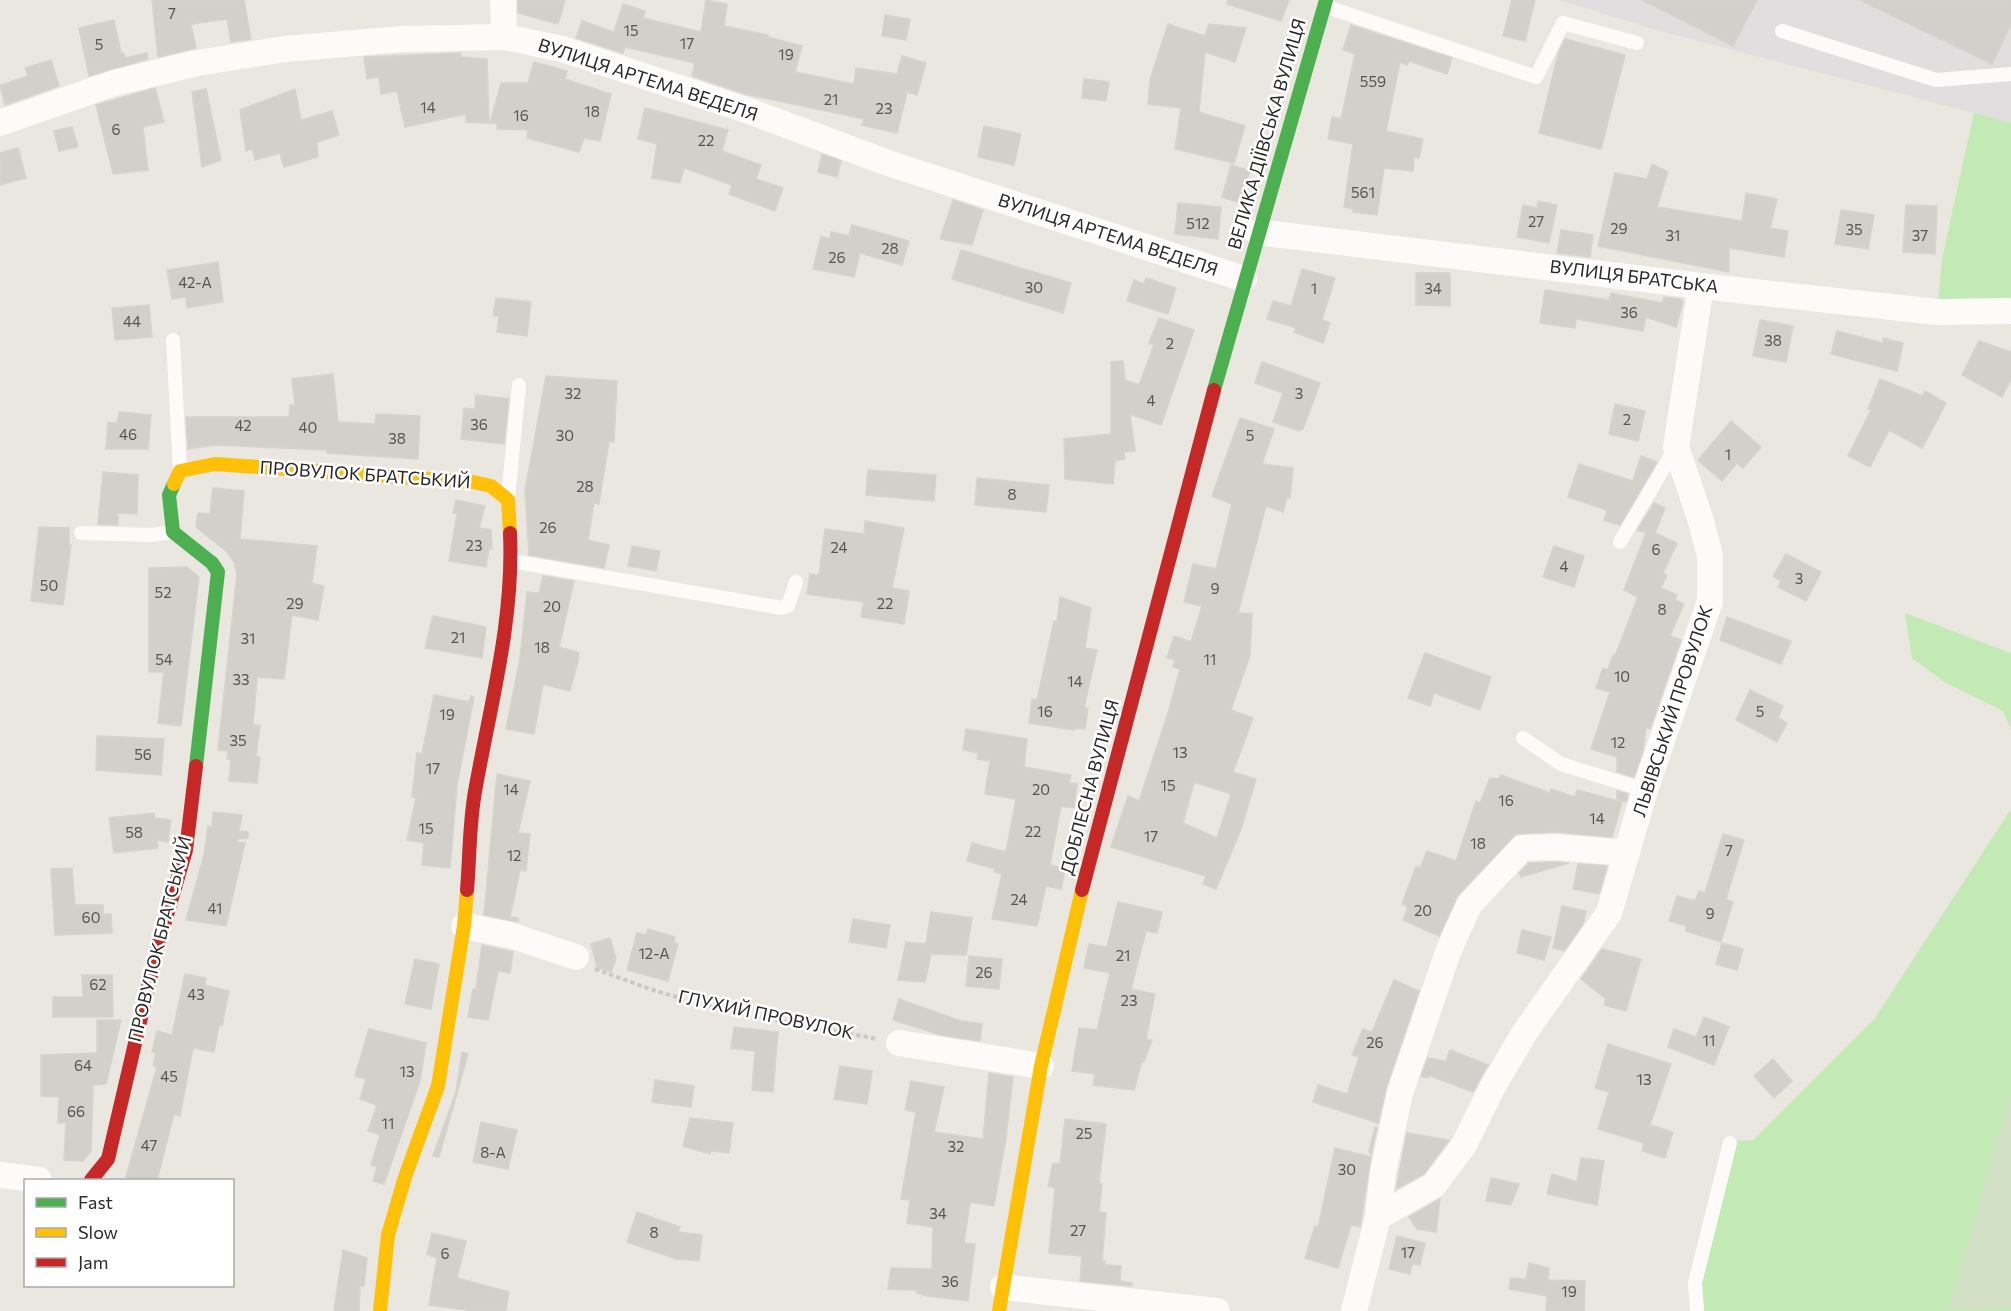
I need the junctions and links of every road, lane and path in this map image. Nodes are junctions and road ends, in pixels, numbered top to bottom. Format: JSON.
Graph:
{"nodes":[{"id":1,"x":503,"y":0,"type":"edge"},
{"id":2,"x":1325,"y":3,"type":"edge"},
{"id":3,"x":1782,"y":30,"type":"dead end"},
{"id":4,"x":504,"y":37,"type":"junction"},
{"id":5,"x":1638,"y":43,"type":"dead end"},
{"id":6,"x":2011,"y":74,"type":"edge"},
{"id":7,"x":0,"y":123,"type":"edge"},
{"id":8,"x":1257,"y":232,"type":"junction"},
{"id":9,"x":1244,"y":279,"type":"junction"},
{"id":10,"x":1701,"y":286,"type":"junction"},
{"id":11,"x":2011,"y":311,"type":"edge"},
{"id":12,"x":173,"y":340,"type":"dead end"},
{"id":13,"x":519,"y":385,"type":"dead end"},
{"id":14,"x":1676,"y":447,"type":"junction"},
{"id":15,"x":180,"y":471,"type":"junction"},
{"id":16,"x":508,"y":500,"type":"junction"},
{"id":17,"x":173,"y":532,"type":"junction"},
{"id":18,"x":81,"y":533,"type":"dead end"},
{"id":19,"x":1620,"y":542,"type":"dead end"},
{"id":20,"x":511,"y":561,"type":"junction"},
{"id":21,"x":796,"y":582,"type":"dead end"},
{"id":22,"x":1523,"y":738,"type":"dead end"},
{"id":23,"x":1645,"y":790,"type":"junction"},
{"id":24,"x":1627,"y":853,"type":"junction"},
{"id":25,"x":464,"y":926,"type":"junction"},
{"id":26,"x":576,"y":957,"type":"joint"},
{"id":27,"x":899,"y":1043,"type":"joint"},
{"id":28,"x":1041,"y":1066,"type":"junction"},
{"id":29,"x":1730,"y":1143,"type":"dead end"},
{"id":30,"x":0,"y":1175,"type":"edge"},
{"id":31,"x":31,"y":1179,"type":"edge"},
{"id":32,"x":93,"y":1179,"type":"edge"},
{"id":33,"x":1378,"y":1216,"type":"junction"},
{"id":34,"x":1001,"y":1299,"type":"edge"},
{"id":35,"x":380,"y":1311,"type":"edge"},
{"id":36,"x":1217,"y":1311,"type":"edge"},
{"id":37,"x":1354,"y":1311,"type":"edge"},
{"id":38,"x":1697,"y":1311,"type":"edge"}],
"edges":[{"from":1,"to":4,"type":"street"},
{"from":2,"to":5,"type":"lane"},
{"from":2,"to":8,"type":"street","name":"ВЕЛИКА ДІЇВСЬКА ВУЛИЦЯ"},
{"from":3,"to":6,"type":"lane"},
{"from":4,"to":7,"type":"street","name":"ВУЛИЦЯ АРТЕМА ВЕДЕЛЯ"},
{"from":4,"to":9,"type":"street","name":"ВУЛИЦЯ АРТЕМА ВЕДЕЛЯ"},
{"from":8,"to":9,"type":"street","name":"ВЕЛИКА ДІЇВСЬКА ВУЛИЦЯ"},
{"from":8,"to":10,"type":"street","name":"ВУЛИЦЯ БРАТСЬКА"},
{"from":9,"to":28,"type":"street","name":"ДОБЛЕСНА ВУЛИЦЯ"},
{"from":10,"to":11,"type":"street","name":"ВУЛИЦЯ БРАТСЬКА"},
{"from":10,"to":14,"type":"street","name":"ЛЬВІВСЬКИЙ ПРОВУЛОК"},
{"from":12,"to":15,"type":"lane"},
{"from":13,"to":16,"type":"lane"},
{"from":14,"to":19,"type":"lane"},
{"from":14,"to":23,"type":"street","name":"ЛЬВІВСЬКИЙ ПРОВУЛОК"},
{"from":15,"to":16,"type":"street","name":"ПРОВУЛОК БРАТСЬКИЙ"},
{"from":15,"to":17,"type":"street"},
{"from":16,"to":20,"type":"street"},
{"from":17,"to":18,"type":"lane"},
{"from":17,"to":32,"type":"street","name":"ПРОВУЛОК БРАТСЬКИЙ"},
{"from":20,"to":21,"type":"lane"},
{"from":20,"to":25,"type":"street"},
{"from":22,"to":23,"type":"lane"},
{"from":23,"to":24,"type":"street","name":"ЛЬВІВСЬКИЙ ПРОВУЛОК"},
{"from":24,"to":33,"type":"street","name":"ЛЬВІВСЬКИЙ ПРОВУЛОК"},
{"from":24,"to":33,"type":"street"},
{"from":25,"to":26,"type":"street"},
{"from":25,"to":35,"type":"street"},
{"from":26,"to":27,"type":"path","name":"ГЛУХИЙ ПРОВУЛОК"},
{"from":27,"to":28,"type":"street"},
{"from":28,"to":34,"type":"street","name":"ДОБЛЕСНА ВУЛИЦЯ"},
{"from":29,"to":38,"type":"lane"},
{"from":30,"to":31,"type":"street"},
{"from":33,"to":37,"type":"street"},
{"from":34,"to":36,"type":"street"}]}
